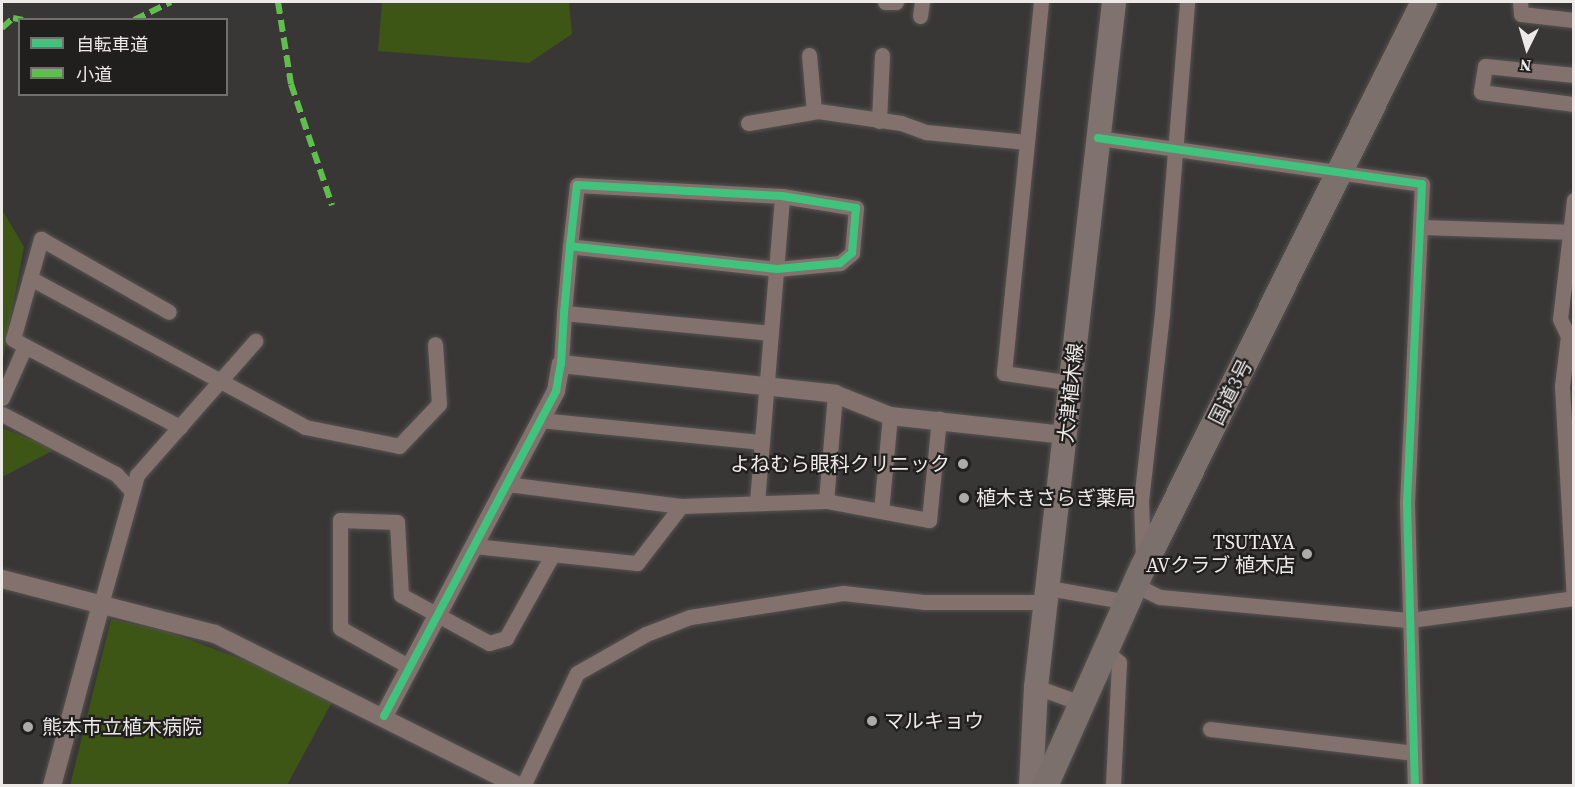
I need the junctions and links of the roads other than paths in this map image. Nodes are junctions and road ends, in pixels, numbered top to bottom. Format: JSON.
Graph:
{"nodes":[{"id":1,"x":885,"y":2,"type":"edge"},
{"id":2,"x":896,"y":2,"type":"edge"},
{"id":3,"x":1041,"y":2,"type":"edge"},
{"id":4,"x":1114,"y":2,"type":"edge"},
{"id":5,"x":1187,"y":2,"type":"edge"},
{"id":6,"x":1424,"y":2,"type":"edge"},
{"id":7,"x":1520,"y":2,"type":"edge"},
{"id":8,"x":1574,"y":20,"type":"edge"},
{"id":9,"x":809,"y":55,"type":"dead end"},
{"id":10,"x":882,"y":55,"type":"dead end"},
{"id":11,"x":1574,"y":75,"type":"edge"},
{"id":12,"x":1574,"y":104,"type":"edge"},
{"id":13,"x":814,"y":111,"type":"junction"},
{"id":14,"x":879,"y":121,"type":"junction"},
{"id":15,"x":748,"y":123,"type":"dead end"},
{"id":16,"x":1098,"y":138,"type":"junction"},
{"id":17,"x":1027,"y":141,"type":"junction"},
{"id":18,"x":1173,"y":150,"type":"junction"},
{"id":19,"x":1342,"y":172,"type":"junction"},
{"id":20,"x":782,"y":196,"type":"junction"},
{"id":21,"x":1574,"y":200,"type":"edge"},
{"id":22,"x":1422,"y":227,"type":"junction"},
{"id":23,"x":1572,"y":232,"type":"edge"},
{"id":24,"x":570,"y":246,"type":"junction"},
{"id":25,"x":777,"y":269,"type":"junction"},
{"id":26,"x":30,"y":278,"type":"junction"},
{"id":27,"x":169,"y":312,"type":"dead end"},
{"id":28,"x":564,"y":313,"type":"junction"},
{"id":29,"x":771,"y":333,"type":"junction"},
{"id":30,"x":1571,"y":335,"type":"edge"},
{"id":31,"x":255,"y":341,"type":"dead end"},
{"id":32,"x":435,"y":344,"type":"dead end"},
{"id":33,"x":25,"y":346,"type":"junction"},
{"id":34,"x":561,"y":364,"type":"junction"},
{"id":35,"x":223,"y":379,"type":"junction"},
{"id":36,"x":1072,"y":383,"type":"junction"},
{"id":37,"x":768,"y":386,"type":"junction"},
{"id":38,"x":834,"y":394,"type":"junction"},
{"id":39,"x":2,"y":398,"type":"edge"},
{"id":40,"x":2,"y":414,"type":"edge"},
{"id":41,"x":890,"y":416,"type":"junction"},
{"id":42,"x":939,"y":418,"type":"junction"},
{"id":43,"x":540,"y":420,"type":"junction"},
{"id":44,"x":180,"y":427,"type":"junction"},
{"id":45,"x":1066,"y":435,"type":"junction"},
{"id":46,"x":762,"y":442,"type":"junction"},
{"id":47,"x":1568,"y":445,"type":"edge"},
{"id":48,"x":507,"y":484,"type":"junction"},
{"id":49,"x":130,"y":489,"type":"junction"},
{"id":50,"x":826,"y":501,"type":"junction"},
{"id":51,"x":757,"y":502,"type":"junction"},
{"id":52,"x":1570,"y":504,"type":"edge"},
{"id":53,"x":681,"y":506,"type":"junction"},
{"id":54,"x":881,"y":511,"type":"junction"},
{"id":55,"x":474,"y":546,"type":"junction"},
{"id":56,"x":553,"y":554,"type":"junction"},
{"id":57,"x":2,"y":579,"type":"edge"},
{"id":58,"x":1136,"y":585,"type":"junction"},
{"id":59,"x":1047,"y":595,"type":"junction"},
{"id":60,"x":1573,"y":598,"type":"edge"},
{"id":61,"x":101,"y":604,"type":"junction"},
{"id":62,"x":438,"y":615,"type":"junction"},
{"id":63,"x":1410,"y":620,"type":"junction"},
{"id":64,"x":1104,"y":650,"type":"junction"},
{"id":65,"x":410,"y":667,"type":"junction"},
{"id":66,"x":1036,"y":687,"type":"junction"},
{"id":67,"x":1082,"y":703,"type":"junction"},
{"id":68,"x":384,"y":716,"type":"junction"},
{"id":69,"x":1210,"y":729,"type":"dead end"},
{"id":70,"x":1414,"y":753,"type":"junction"},
{"id":71,"x":52,"y":786,"type":"edge"},
{"id":72,"x":518,"y":786,"type":"edge"},
{"id":73,"x":523,"y":786,"type":"edge"},
{"id":74,"x":1031,"y":786,"type":"edge"},
{"id":75,"x":1045,"y":786,"type":"edge"},
{"id":76,"x":1113,"y":786,"type":"edge"},
{"id":77,"x":1415,"y":786,"type":"edge"}],
"edges":[{"from":1,"to":2,"type":"street"},
{"from":3,"to":17,"type":"street"},
{"from":4,"to":16,"type":"main road","name":"大津植木線"},
{"from":5,"to":18,"type":"street"},
{"from":6,"to":19,"type":"highway","name":"国道3号"},
{"from":7,"to":8,"type":"street"},
{"from":9,"to":13,"type":"street"},
{"from":10,"to":14,"type":"street"},
{"from":11,"to":12,"type":"street"},
{"from":13,"to":14,"type":"street"},
{"from":13,"to":15,"type":"street"},
{"from":14,"to":17,"type":"street"},
{"from":16,"to":18,"type":"street"},
{"from":16,"to":36,"type":"main road","name":"大津植木線"},
{"from":17,"to":36,"type":"street"},
{"from":18,"to":19,"type":"street"},
{"from":18,"to":58,"type":"street"},
{"from":19,"to":22,"type":"street"},
{"from":19,"to":58,"type":"highway","name":"国道3号"},
{"from":20,"to":24,"type":"street"},
{"from":20,"to":25,"type":"street"},
{"from":20,"to":25,"type":"street"},
{"from":21,"to":23,"type":"street"},
{"from":22,"to":23,"type":"street"},
{"from":22,"to":63,"type":"street"},
{"from":23,"to":30,"type":"street"},
{"from":24,"to":25,"type":"street"},
{"from":24,"to":28,"type":"street"},
{"from":25,"to":29,"type":"street"},
{"from":26,"to":27,"type":"street"},
{"from":26,"to":33,"type":"street"},
{"from":26,"to":35,"type":"street"},
{"from":28,"to":29,"type":"street"},
{"from":28,"to":34,"type":"street"},
{"from":29,"to":37,"type":"street"},
{"from":30,"to":47,"type":"street"},
{"from":31,"to":35,"type":"street"},
{"from":32,"to":35,"type":"street"},
{"from":33,"to":39,"type":"street"},
{"from":33,"to":44,"type":"street"},
{"from":34,"to":37,"type":"street"},
{"from":34,"to":43,"type":"street"},
{"from":35,"to":44,"type":"street"},
{"from":36,"to":45,"type":"main road","name":"大津植木線"},
{"from":37,"to":38,"type":"street"},
{"from":37,"to":46,"type":"street"},
{"from":38,"to":41,"type":"street"},
{"from":38,"to":50,"type":"street"},
{"from":40,"to":49,"type":"street"},
{"from":41,"to":42,"type":"street"},
{"from":41,"to":54,"type":"street"},
{"from":42,"to":45,"type":"street"},
{"from":42,"to":54,"type":"street"},
{"from":43,"to":46,"type":"street"},
{"from":43,"to":48,"type":"street"},
{"from":44,"to":49,"type":"street"},
{"from":45,"to":59,"type":"main road","name":"大津植木線"},
{"from":46,"to":51,"type":"street"},
{"from":47,"to":52,"type":"street"},
{"from":48,"to":53,"type":"street"},
{"from":48,"to":55,"type":"street"},
{"from":49,"to":61,"type":"street"},
{"from":50,"to":51,"type":"street"},
{"from":50,"to":54,"type":"street"},
{"from":51,"to":53,"type":"street"},
{"from":52,"to":60,"type":"street"},
{"from":53,"to":56,"type":"street"},
{"from":55,"to":56,"type":"street"},
{"from":55,"to":62,"type":"street"},
{"from":56,"to":62,"type":"street"},
{"from":57,"to":61,"type":"street"},
{"from":58,"to":59,"type":"street"},
{"from":58,"to":63,"type":"street"},
{"from":58,"to":64,"type":"highway","name":"国道3号"},
{"from":59,"to":66,"type":"main road","name":"大津植木線"},
{"from":59,"to":73,"type":"street"},
{"from":60,"to":63,"type":"street"},
{"from":61,"to":68,"type":"street"},
{"from":61,"to":71,"type":"street"},
{"from":62,"to":65,"type":"street"},
{"from":62,"to":65,"type":"street"},
{"from":63,"to":70,"type":"street"},
{"from":64,"to":67,"type":"highway","name":"国道3号"},
{"from":64,"to":76,"type":"street"},
{"from":65,"to":68,"type":"street"},
{"from":66,"to":67,"type":"street"},
{"from":66,"to":74,"type":"main road","name":"大津植木線"},
{"from":67,"to":75,"type":"highway","name":"国道3号"},
{"from":68,"to":72,"type":"street"},
{"from":69,"to":70,"type":"street"},
{"from":70,"to":77,"type":"street"}]}
